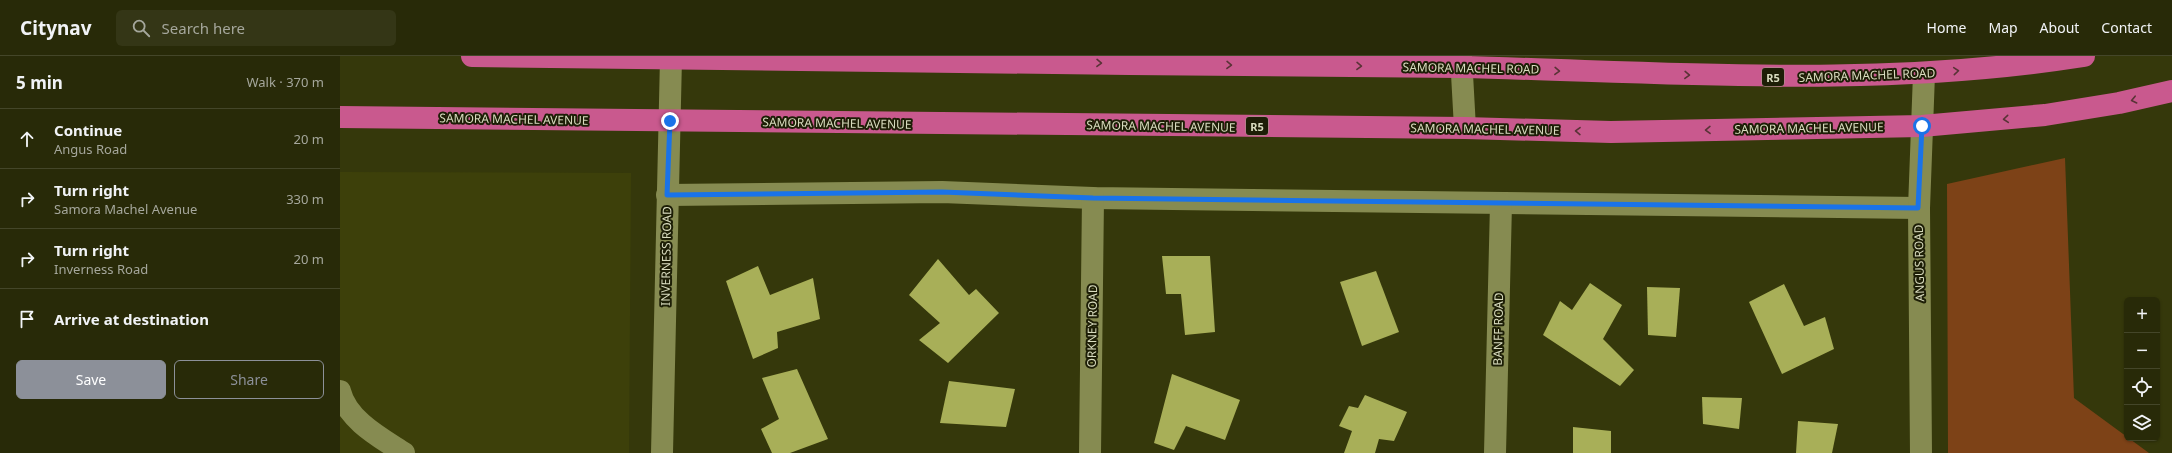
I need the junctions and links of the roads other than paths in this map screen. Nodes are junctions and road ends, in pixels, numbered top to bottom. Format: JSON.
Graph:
{"nodes":[{"id":1,"x":472,"y":56,"type":"edge"},
{"id":2,"x":2084,"y":56,"type":"edge"},
{"id":3,"x":672,"y":58,"type":"junction"},
{"id":4,"x":1461,"y":62,"type":"edge"},
{"id":5,"x":1924,"y":74,"type":"junction"},
{"id":6,"x":2172,"y":91,"type":"edge"},
{"id":7,"x":340,"y":117,"type":"edge"},
{"id":8,"x":670,"y":121,"type":"junction"},
{"id":9,"x":1922,"y":126,"type":"junction"},
{"id":10,"x":1465,"y":128,"type":"junction"},
{"id":11,"x":667,"y":195,"type":"junction"},
{"id":12,"x":1093,"y":198,"type":"junction"},
{"id":13,"x":1501,"y":204,"type":"junction"},
{"id":14,"x":1918,"y":208,"type":"junction"},
{"id":15,"x":340,"y":391,"type":"edge"},
{"id":16,"x":404,"y":453,"type":"edge"},
{"id":17,"x":662,"y":453,"type":"edge"},
{"id":18,"x":1090,"y":453,"type":"edge"},
{"id":19,"x":1495,"y":453,"type":"edge"},
{"id":20,"x":1921,"y":453,"type":"edge"}],
"edges":[{"from":1,"to":3,"type":"highway","name":"SAMORA MACHEL ROAD","number":"R5"},
{"from":5,"to":2,"type":"highway","name":"SAMORA MACHEL ROAD","number":"R5","one_way":true},
{"from":3,"to":4,"type":"highway","name":"SAMORA MACHEL ROAD","number":"R5","one_way":true},
{"from":3,"to":8,"type":"street","name":"INVERNESS ROAD"},
{"from":4,"to":5,"type":"highway","name":"SAMORA MACHEL ROAD","number":"R5","one_way":true},
{"from":4,"to":10,"type":"street"},
{"from":5,"to":9,"type":"street","name":"ANGUS ROAD"},
{"from":6,"to":9,"type":"highway","name":"SAMORA MACHEL AVENUE","number":"R5","one_way":true},
{"from":7,"to":8,"type":"highway","name":"SAMORA MACHEL AVENUE","number":"R5"},
{"from":8,"to":10,"type":"highway","name":"SAMORA MACHEL AVENUE","number":"R5"},
{"from":8,"to":11,"type":"street","name":"INVERNESS ROAD"},
{"from":9,"to":10,"type":"highway","name":"SAMORA MACHEL AVENUE","number":"R5","one_way":true},
{"from":9,"to":14,"type":"street","name":"ANGUS ROAD"},
{"from":11,"to":12,"type":"street"},
{"from":11,"to":17,"type":"street","name":"INVERNESS ROAD"},
{"from":12,"to":13,"type":"street"},
{"from":12,"to":18,"type":"street","name":"ORKNEY ROAD"},
{"from":13,"to":14,"type":"street"},
{"from":13,"to":19,"type":"street","name":"BANFF ROAD"},
{"from":14,"to":20,"type":"street","name":"ANGUS ROAD"},
{"from":15,"to":16,"type":"street"}]}
